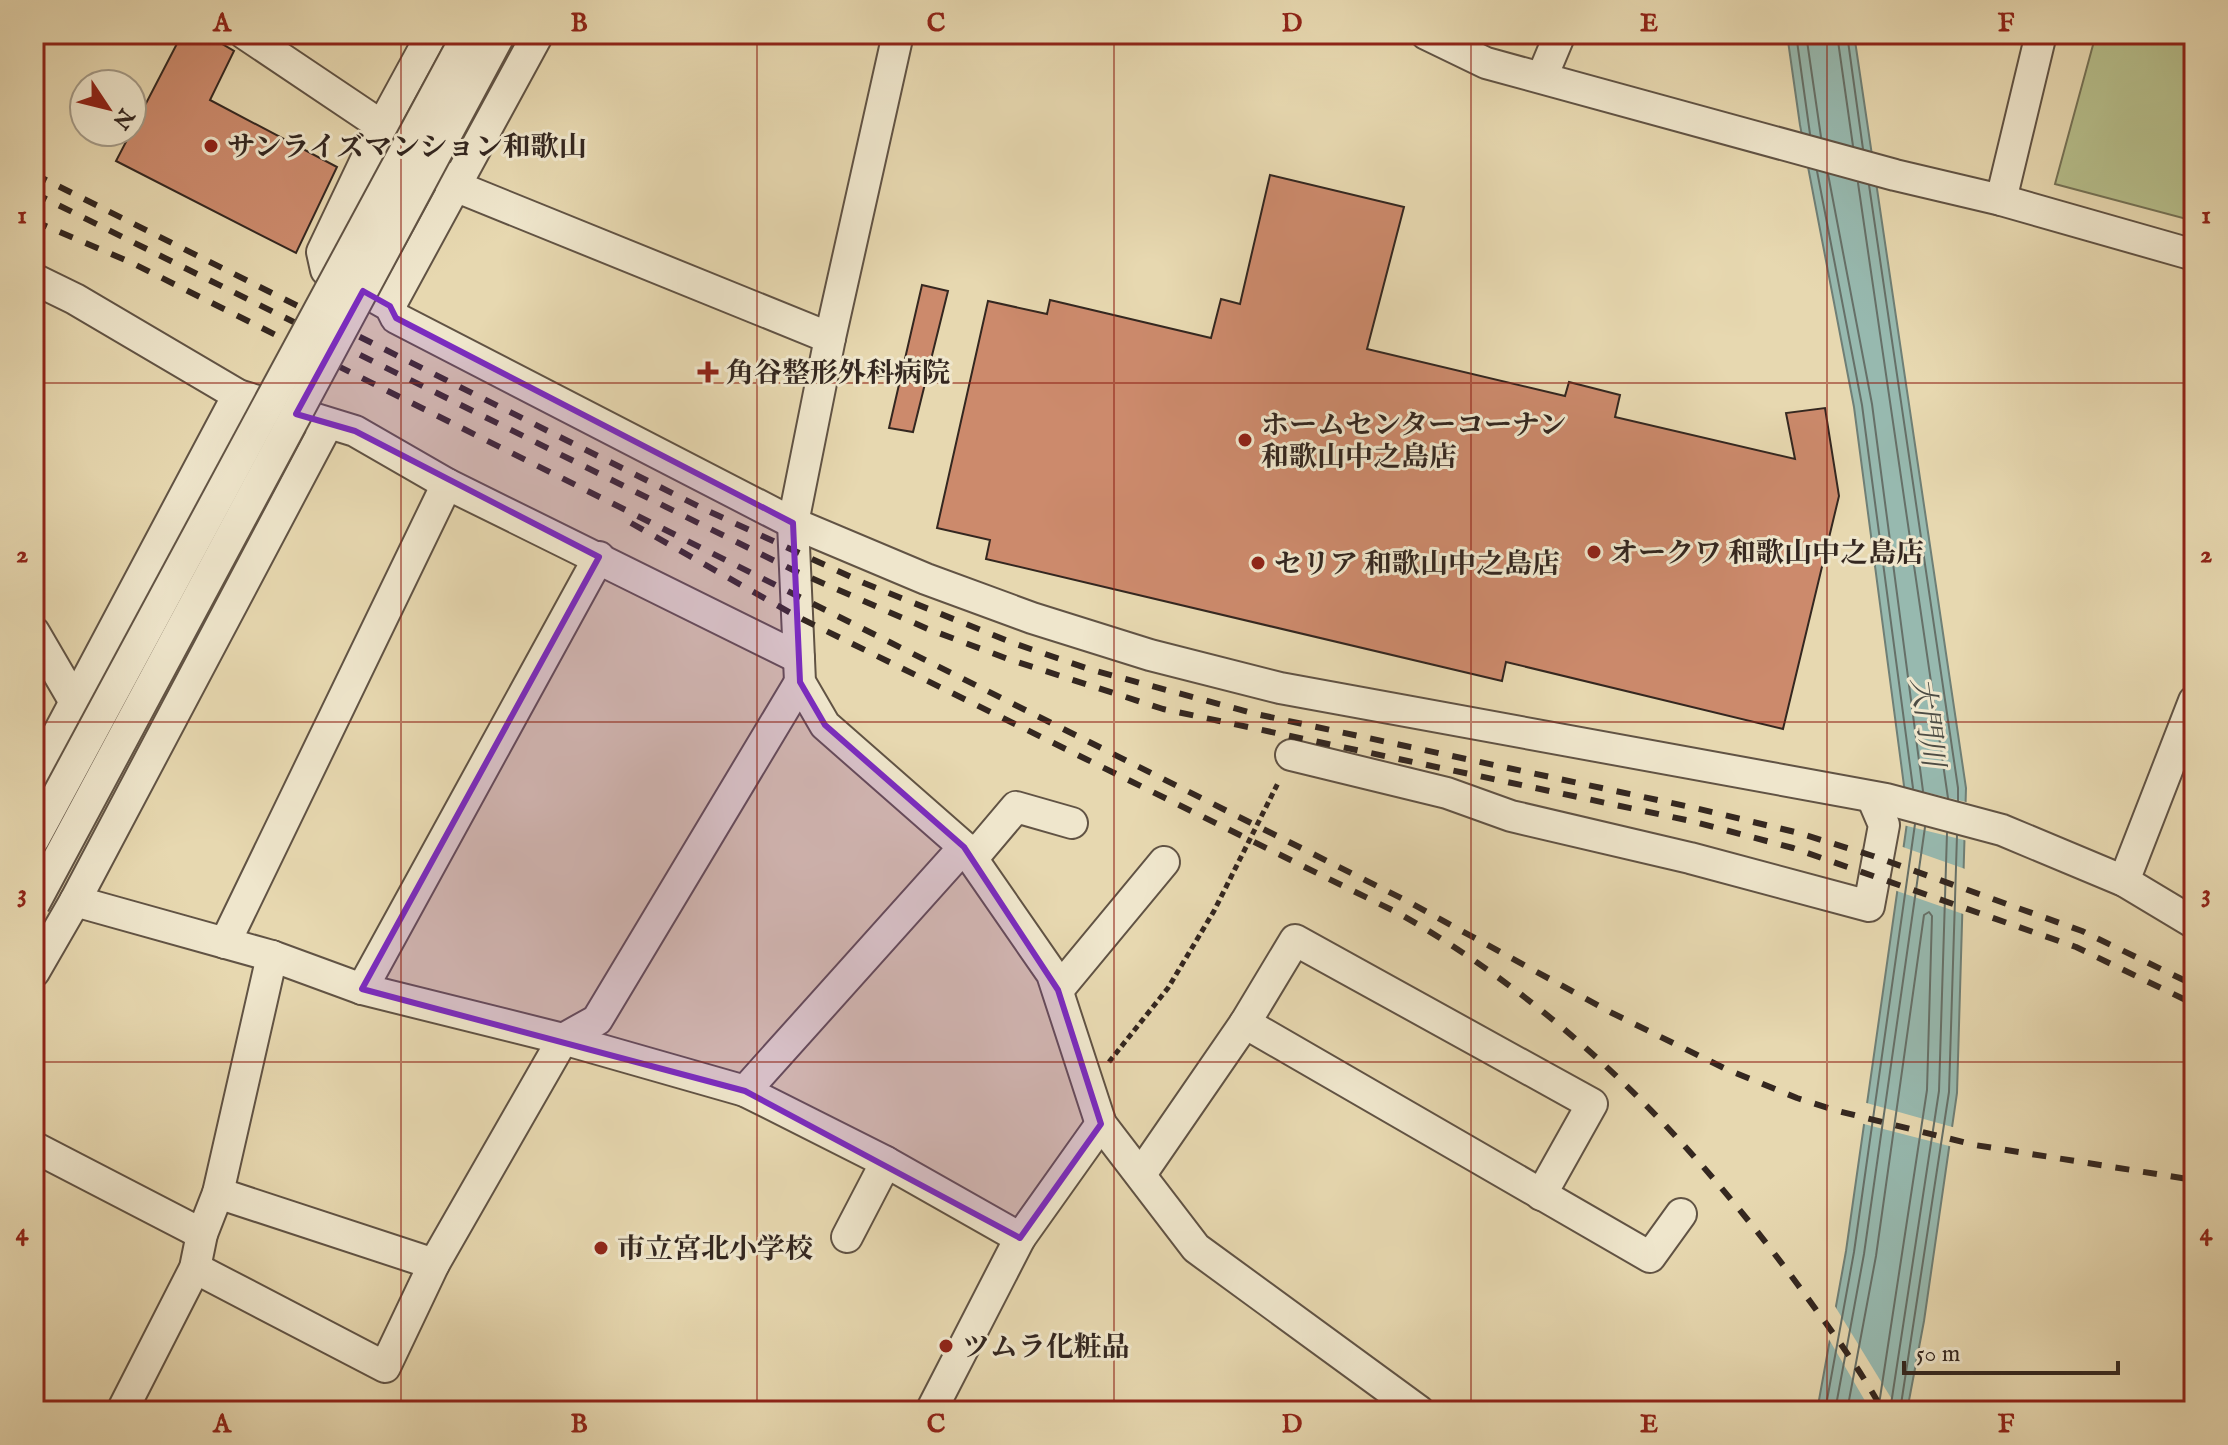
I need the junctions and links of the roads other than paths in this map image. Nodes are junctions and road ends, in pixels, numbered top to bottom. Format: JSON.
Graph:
{"nodes":[{"id":1,"x":245,"y":34,"type":"edge"},
{"id":2,"x":432,"y":34,"type":"edge"},
{"id":3,"x":468,"y":34,"type":"edge"},
{"id":4,"x":500,"y":34,"type":"edge"},
{"id":5,"x":538,"y":34,"type":"edge"},
{"id":6,"x":898,"y":34,"type":"edge"},
{"id":7,"x":1426,"y":34,"type":"edge"},
{"id":8,"x":1560,"y":34,"type":"edge"},
{"id":9,"x":2041,"y":34,"type":"edge"},
{"id":10,"x":1542,"y":77,"type":"junction"},
{"id":11,"x":382,"y":126,"type":"junction"},
{"id":12,"x":455,"y":186,"type":"junction"},
{"id":13,"x":2001,"y":200,"type":"junction"},
{"id":14,"x":2194,"y":255,"type":"edge"},
{"id":15,"x":34,"y":279,"type":"edge"},
{"id":16,"x":390,"y":306,"type":"junction"},
{"id":17,"x":830,"y":338,"type":"junction"},
{"id":18,"x":238,"y":395,"type":"junction"},
{"id":19,"x":327,"y":425,"type":"junction"},
{"id":20,"x":447,"y":484,"type":"junction"},
{"id":21,"x":793,"y":523,"type":"junction"},
{"id":22,"x":599,"y":557,"type":"junction"},
{"id":23,"x":34,"y":632,"type":"edge"},
{"id":24,"x":800,"y":670,"type":"junction"},
{"id":25,"x":2194,"y":701,"type":"edge"},
{"id":26,"x":76,"y":704,"type":"junction"},
{"id":27,"x":1291,"y":755,"type":"road end"},
{"id":28,"x":34,"y":779,"type":"edge"},
{"id":29,"x":1879,"y":798,"type":"junction"},
{"id":30,"x":1072,"y":823,"type":"dead end"},
{"id":31,"x":34,"y":839,"type":"edge"},
{"id":32,"x":968,"y":853,"type":"junction"},
{"id":33,"x":1164,"y":872,"type":"dead end"},
{"id":34,"x":2124,"y":881,"type":"junction"},
{"id":35,"x":75,"y":901,"type":"junction"},
{"id":36,"x":34,"y":904,"type":"edge"},
{"id":37,"x":2194,"y":923,"type":"edge"},
{"id":38,"x":225,"y":943,"type":"junction"},
{"id":39,"x":272,"y":956,"type":"junction"},
{"id":40,"x":34,"y":972,"type":"edge"},
{"id":41,"x":362,"y":989,"type":"junction"},
{"id":42,"x":1058,"y":990,"type":"junction"},
{"id":43,"x":1245,"y":1023,"type":"junction"},
{"id":44,"x":563,"y":1039,"type":"junction"},
{"id":45,"x":745,"y":1091,"type":"junction"},
{"id":46,"x":1101,"y":1124,"type":"junction"},
{"id":47,"x":34,"y":1147,"type":"edge"},
{"id":48,"x":886,"y":1162,"type":"junction"},
{"id":49,"x":1141,"y":1174,"type":"junction"},
{"id":50,"x":218,"y":1193,"type":"junction"},
{"id":51,"x":1541,"y":1195,"type":"junction"},
{"id":52,"x":1681,"y":1214,"type":"dead end"},
{"id":53,"x":202,"y":1234,"type":"junction"},
{"id":54,"x":847,"y":1237,"type":"dead end"},
{"id":55,"x":1020,"y":1238,"type":"junction"},
{"id":56,"x":434,"y":1264,"type":"junction"},
{"id":57,"x":195,"y":1268,"type":"junction"},
{"id":58,"x":127,"y":1409,"type":"edge"},
{"id":59,"x":931,"y":1411,"type":"edge"},
{"id":60,"x":1419,"y":1411,"type":"edge"}],
"edges":[{"from":1,"to":11,"type":"street"},
{"from":2,"to":11,"type":"street"},
{"from":3,"to":31,"type":"street","bridge":true},
{"from":4,"to":36,"type":"street","bridge":true},
{"from":5,"to":12,"type":"street"},
{"from":6,"to":17,"type":"street"},
{"from":7,"to":10,"type":"street"},
{"from":8,"to":10,"type":"street"},
{"from":9,"to":13,"type":"street"},
{"from":10,"to":13,"type":"street"},
{"from":11,"to":12,"type":"street"},
{"from":11,"to":16,"type":"street"},
{"from":12,"to":16,"type":"street"},
{"from":12,"to":17,"type":"street"},
{"from":13,"to":14,"type":"street"},
{"from":15,"to":18,"type":"street"},
{"from":16,"to":21,"type":"street"},
{"from":17,"to":21,"type":"street"},
{"from":18,"to":19,"type":"street"},
{"from":18,"to":26,"type":"street"},
{"from":19,"to":20,"type":"street"},
{"from":19,"to":35,"type":"street"},
{"from":20,"to":22,"type":"street"},
{"from":20,"to":38,"type":"street"},
{"from":21,"to":24,"type":"street"},
{"from":21,"to":29,"type":"street"},
{"from":22,"to":24,"type":"street"},
{"from":22,"to":41,"type":"street"},
{"from":23,"to":26,"type":"street"},
{"from":24,"to":32,"type":"street"},
{"from":24,"to":44,"type":"street"},
{"from":25,"to":34,"type":"street"},
{"from":26,"to":28,"type":"street"},
{"from":27,"to":29,"type":"street"},
{"from":29,"to":34,"type":"street"},
{"from":30,"to":32,"type":"street"},
{"from":32,"to":42,"type":"street"},
{"from":32,"to":45,"type":"street"},
{"from":33,"to":42,"type":"street"},
{"from":34,"to":37,"type":"street"},
{"from":35,"to":38,"type":"street"},
{"from":35,"to":40,"type":"street"},
{"from":38,"to":39,"type":"street"},
{"from":39,"to":41,"type":"street"},
{"from":39,"to":50,"type":"street"},
{"from":41,"to":44,"type":"street"},
{"from":42,"to":46,"type":"street"},
{"from":43,"to":49,"type":"street"},
{"from":43,"to":51,"type":"street"},
{"from":43,"to":51,"type":"street"},
{"from":44,"to":45,"type":"street"},
{"from":44,"to":56,"type":"street"},
{"from":45,"to":48,"type":"street"},
{"from":46,"to":49,"type":"street"},
{"from":46,"to":55,"type":"street"},
{"from":47,"to":53,"type":"street"},
{"from":48,"to":54,"type":"street"},
{"from":48,"to":55,"type":"street"},
{"from":49,"to":60,"type":"street"},
{"from":50,"to":53,"type":"street"},
{"from":50,"to":56,"type":"street"},
{"from":51,"to":52,"type":"street"},
{"from":53,"to":57,"type":"street"},
{"from":55,"to":59,"type":"street"},
{"from":56,"to":57,"type":"street"},
{"from":57,"to":58,"type":"street"}]}
